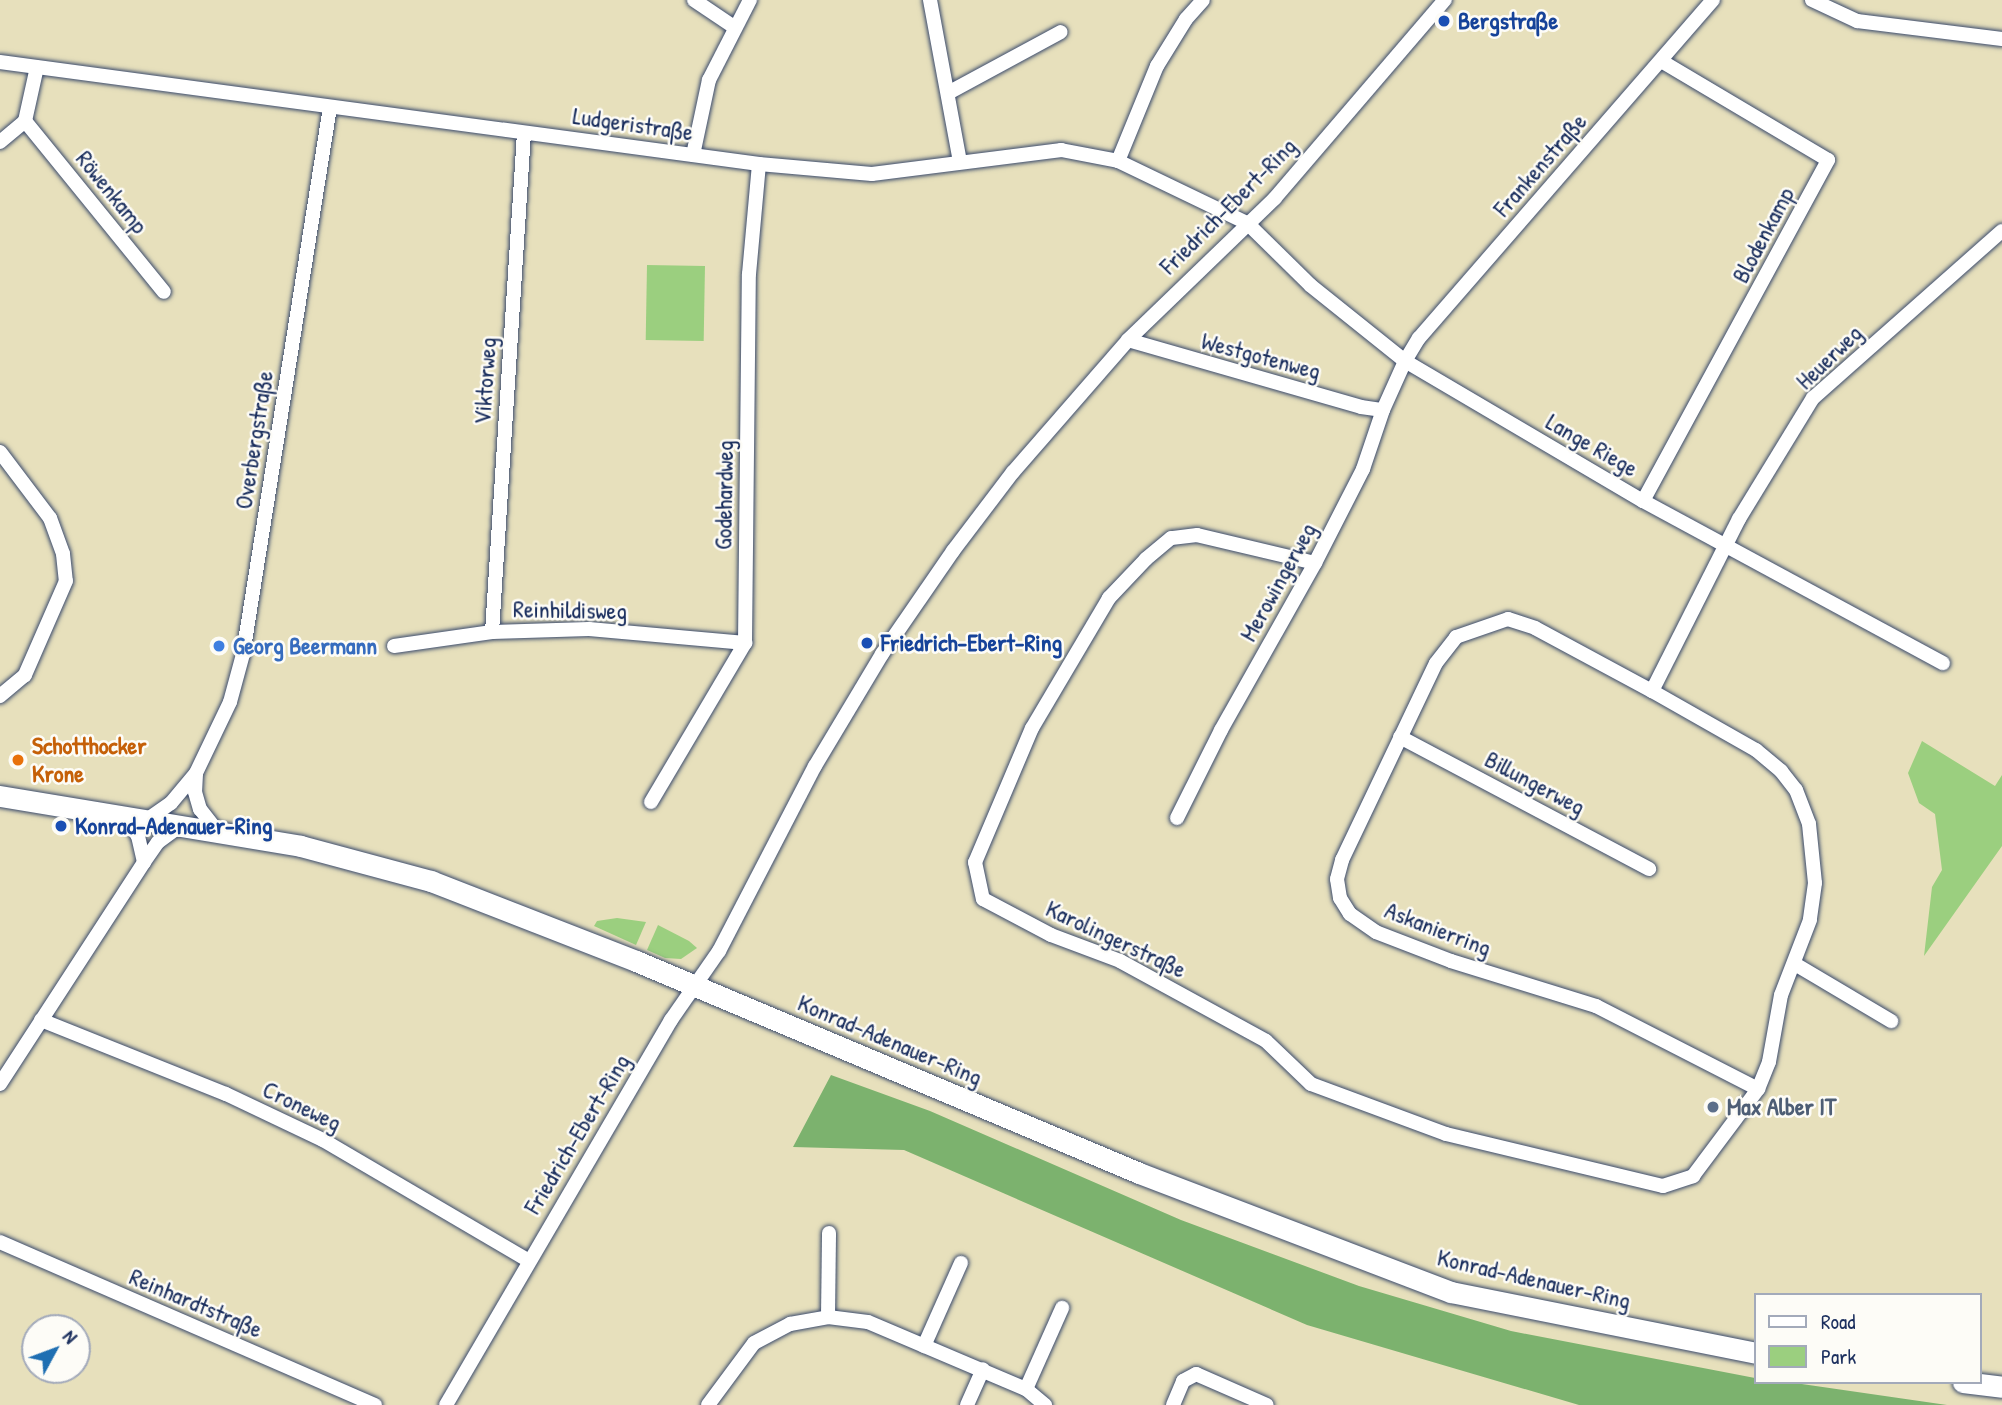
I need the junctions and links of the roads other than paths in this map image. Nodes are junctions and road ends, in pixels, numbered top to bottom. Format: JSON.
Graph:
{"nodes":[{"id":1,"x":694,"y":0,"type":"edge"},
{"id":2,"x":750,"y":0,"type":"edge"},
{"id":3,"x":930,"y":0,"type":"edge"},
{"id":4,"x":1203,"y":0,"type":"edge"},
{"id":5,"x":1445,"y":0,"type":"edge"},
{"id":6,"x":1713,"y":0,"type":"edge"},
{"id":7,"x":1812,"y":0,"type":"edge"},
{"id":8,"x":734,"y":27,"type":"junction"},
{"id":9,"x":1061,"y":32,"type":"dead end"},
{"id":10,"x":2002,"y":39,"type":"edge"},
{"id":11,"x":1661,"y":61,"type":"junction"},
{"id":12,"x":0,"y":62,"type":"edge"},
{"id":13,"x":37,"y":67,"type":"junction"},
{"id":14,"x":947,"y":93,"type":"junction"},
{"id":15,"x":330,"y":107,"type":"junction"},
{"id":16,"x":25,"y":121,"type":"junction"},
{"id":17,"x":524,"y":132,"type":"junction"},
{"id":18,"x":0,"y":142,"type":"edge"},
{"id":19,"x":693,"y":155,"type":"junction"},
{"id":20,"x":1118,"y":160,"type":"junction"},
{"id":21,"x":960,"y":162,"type":"junction"},
{"id":22,"x":759,"y":164,"type":"junction"},
{"id":23,"x":1247,"y":223,"type":"junction"},
{"id":24,"x":2002,"y":232,"type":"edge"},
{"id":25,"x":164,"y":292,"type":"dead end"},
{"id":26,"x":1128,"y":340,"type":"junction"},
{"id":27,"x":1405,"y":361,"type":"junction"},
{"id":28,"x":1383,"y":410,"type":"junction"},
{"id":29,"x":0,"y":452,"type":"edge"},
{"id":30,"x":1643,"y":501,"type":"junction"},
{"id":31,"x":1725,"y":547,"type":"junction"},
{"id":32,"x":1315,"y":563,"type":"junction"},
{"id":33,"x":492,"y":632,"type":"junction"},
{"id":34,"x":745,"y":643,"type":"junction"},
{"id":35,"x":394,"y":646,"type":"dead end"},
{"id":36,"x":1943,"y":663,"type":"dead end"},
{"id":37,"x":1651,"y":691,"type":"junction"},
{"id":38,"x":0,"y":696,"type":"edge"},
{"id":39,"x":1400,"y":737,"type":"junction"},
{"id":40,"x":197,"y":773,"type":"junction"},
{"id":41,"x":0,"y":796,"type":"edge"},
{"id":42,"x":651,"y":802,"type":"dead end"},
{"id":43,"x":122,"y":815,"type":"junction"},
{"id":44,"x":1177,"y":818,"type":"dead end"},
{"id":45,"x":148,"y":819,"type":"junction"},
{"id":46,"x":182,"y":824,"type":"junction"},
{"id":47,"x":217,"y":831,"type":"junction"},
{"id":48,"x":144,"y":862,"type":"junction"},
{"id":49,"x":1649,"y":869,"type":"dead end"},
{"id":50,"x":1795,"y":964,"type":"junction"},
{"id":51,"x":694,"y":987,"type":"junction"},
{"id":52,"x":41,"y":1020,"type":"junction"},
{"id":53,"x":1891,"y":1021,"type":"dead end"},
{"id":54,"x":0,"y":1084,"type":"edge"},
{"id":55,"x":1758,"y":1089,"type":"junction"},
{"id":56,"x":829,"y":1233,"type":"dead end"},
{"id":57,"x":0,"y":1242,"type":"edge"},
{"id":58,"x":529,"y":1261,"type":"junction"},
{"id":59,"x":961,"y":1263,"type":"dead end"},
{"id":60,"x":1062,"y":1308,"type":"dead end"},
{"id":61,"x":828,"y":1317,"type":"junction"},
{"id":62,"x":924,"y":1346,"type":"junction"},
{"id":63,"x":1754,"y":1353,"type":"edge"},
{"id":64,"x":983,"y":1370,"type":"junction"},
{"id":65,"x":1979,"y":1384,"type":"edge"},
{"id":66,"x":2002,"y":1387,"type":"edge"},
{"id":67,"x":1026,"y":1390,"type":"junction"},
{"id":68,"x":375,"y":1405,"type":"edge"},
{"id":69,"x":446,"y":1405,"type":"edge"},
{"id":70,"x":708,"y":1405,"type":"edge"},
{"id":71,"x":967,"y":1405,"type":"edge"},
{"id":72,"x":1045,"y":1405,"type":"edge"},
{"id":73,"x":1173,"y":1405,"type":"edge"},
{"id":74,"x":1267,"y":1405,"type":"edge"}],
"edges":[{"from":1,"to":8,"type":"street"},
{"from":2,"to":8,"type":"street"},
{"from":3,"to":14,"type":"street"},
{"from":4,"to":20,"type":"street"},
{"from":5,"to":23,"type":"street","name":"Friedrich-Ebert-Ring"},
{"from":6,"to":11,"type":"street","name":"Frankenstraße"},
{"from":7,"to":10,"type":"street"},
{"from":8,"to":19,"type":"street"},
{"from":9,"to":14,"type":"street"},
{"from":11,"to":27,"type":"street","name":"Frankenstraße"},
{"from":11,"to":30,"type":"street","name":"Blodenkamp"},
{"from":12,"to":13,"type":"street","name":"Ludgeristraße"},
{"from":13,"to":15,"type":"street","name":"Ludgeristraße"},
{"from":13,"to":16,"type":"street"},
{"from":14,"to":21,"type":"street"},
{"from":15,"to":17,"type":"street","name":"Ludgeristraße"},
{"from":15,"to":40,"type":"street","name":"Overbergstraße"},
{"from":16,"to":18,"type":"street"},
{"from":16,"to":25,"type":"street","name":"Röwenkamp"},
{"from":17,"to":19,"type":"street","name":"Ludgeristraße"},
{"from":17,"to":33,"type":"street","name":"Viktorweg"},
{"from":19,"to":22,"type":"street","name":"Ludgeristraße"},
{"from":20,"to":21,"type":"street","name":"Ludgeristraße"},
{"from":20,"to":23,"type":"street","name":"Ludgeristraße"},
{"from":21,"to":22,"type":"street","name":"Ludgeristraße"},
{"from":22,"to":34,"type":"street","name":"Godehardweg"},
{"from":23,"to":26,"type":"street","name":"Friedrich-Ebert-Ring"},
{"from":23,"to":27,"type":"street","name":"Lange Riege"},
{"from":24,"to":31,"type":"street","name":"Heuerweg"},
{"from":26,"to":28,"type":"street","name":"Westgotenweg"},
{"from":26,"to":51,"type":"street","name":"Friedrich-Ebert-Ring"},
{"from":27,"to":28,"type":"street","name":"Merowingerweg"},
{"from":27,"to":30,"type":"street","name":"Lange Riege"},
{"from":28,"to":32,"type":"street","name":"Merowingerweg"},
{"from":29,"to":38,"type":"street"},
{"from":30,"to":31,"type":"street","name":"Lange Riege"},
{"from":31,"to":36,"type":"street","name":"Lange Riege"},
{"from":31,"to":37,"type":"street"},
{"from":32,"to":44,"type":"street","name":"Merowingerweg"},
{"from":32,"to":55,"type":"street","name":"Karolingerstraße"},
{"from":33,"to":34,"type":"street","name":"Reinhildisweg"},
{"from":33,"to":35,"type":"street","name":"Reinhildisweg"},
{"from":34,"to":42,"type":"street","name":"Godehardweg"},
{"from":37,"to":39,"type":"street","name":"Askanierring"},
{"from":37,"to":50,"type":"street","name":"Askanierring"},
{"from":39,"to":49,"type":"street","name":"Billungerweg"},
{"from":39,"to":55,"type":"street","name":"Askanierring"},
{"from":40,"to":45,"type":"street","name":"Overbergstraße"},
{"from":40,"to":47,"type":"street","name":"Overbergstraße"},
{"from":41,"to":43,"type":"main road","name":"Konrad-Adenauer-Ring"},
{"from":43,"to":45,"type":"main road","name":"Konrad-Adenauer-Ring"},
{"from":43,"to":48,"type":"street"},
{"from":45,"to":46,"type":"main road","name":"Konrad-Adenauer-Ring"},
{"from":46,"to":47,"type":"main road","name":"Konrad-Adenauer-Ring"},
{"from":46,"to":48,"type":"street"},
{"from":47,"to":51,"type":"main road","name":"Konrad-Adenauer-Ring"},
{"from":48,"to":52,"type":"street"},
{"from":50,"to":53,"type":"street"},
{"from":50,"to":55,"type":"street","name":"Askanierring"},
{"from":51,"to":58,"type":"street","name":"Friedrich-Ebert-Ring"},
{"from":51,"to":63,"type":"main road","name":"Konrad-Adenauer-Ring"},
{"from":52,"to":54,"type":"street"},
{"from":52,"to":58,"type":"street","name":"Croneweg"},
{"from":56,"to":61,"type":"street"},
{"from":57,"to":68,"type":"street","name":"Reinhardtstraße"},
{"from":58,"to":69,"type":"street","name":"Friedrich-Ebert-Ring"},
{"from":59,"to":62,"type":"street"},
{"from":60,"to":67,"type":"street"},
{"from":61,"to":62,"type":"street"},
{"from":61,"to":70,"type":"street"},
{"from":62,"to":64,"type":"street"},
{"from":64,"to":67,"type":"street"},
{"from":64,"to":71,"type":"street"},
{"from":65,"to":66,"type":"main road"},
{"from":67,"to":72,"type":"street"},
{"from":73,"to":74,"type":"street"}]}
